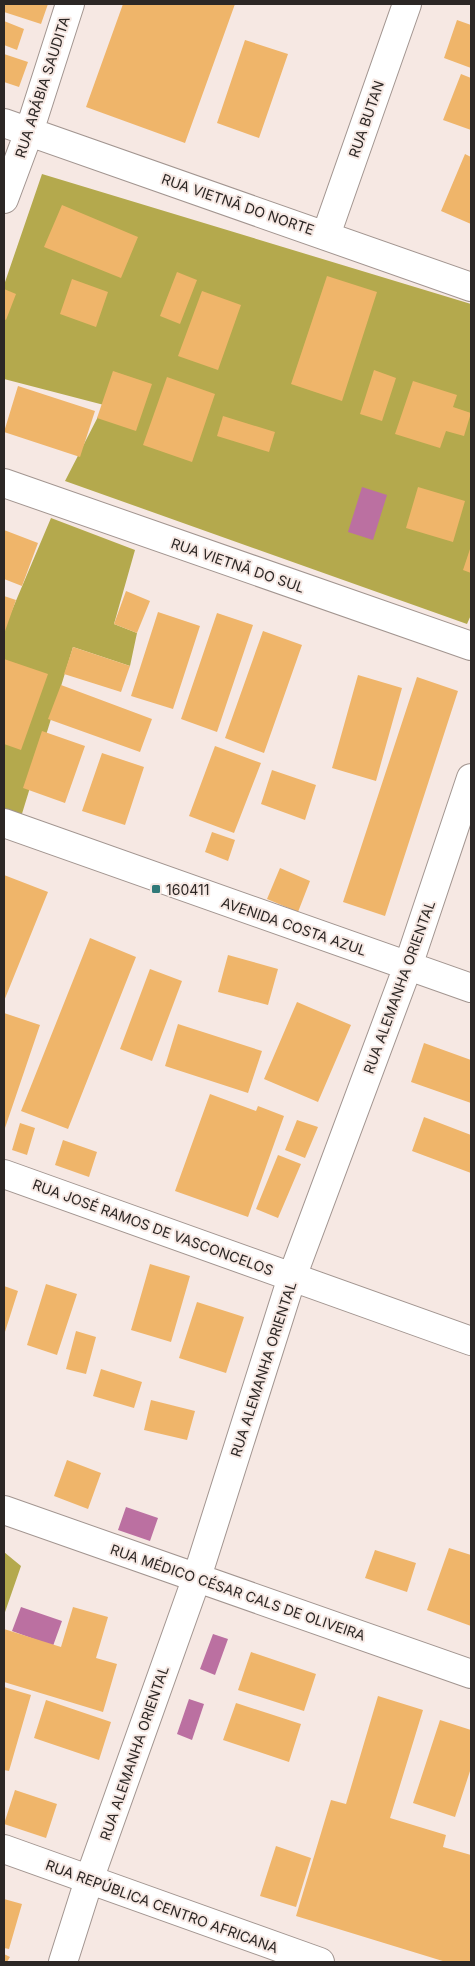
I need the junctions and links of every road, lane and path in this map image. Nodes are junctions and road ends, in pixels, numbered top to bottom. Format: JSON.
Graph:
{"nodes":[{"id":1,"x":70,"y":4,"type":"edge"},
{"id":2,"x":407,"y":4,"type":"edge"},
{"id":3,"x":16,"y":128,"type":"edge"},
{"id":4,"x":4,"y":199,"type":"edge"},
{"id":5,"x":326,"y":235,"type":"junction"},
{"id":6,"x":471,"y":287,"type":"edge"},
{"id":7,"x":4,"y":483,"type":"edge"},
{"id":8,"x":471,"y":646,"type":"edge"},
{"id":9,"x":471,"y":778,"type":"edge"},
{"id":10,"x":4,"y":824,"type":"edge"},
{"id":11,"x":408,"y":966,"type":"junction"},
{"id":12,"x":471,"y":988,"type":"edge"},
{"id":13,"x":4,"y":1174,"type":"edge"},
{"id":14,"x":292,"y":1277,"type":"junction"},
{"id":15,"x":471,"y":1341,"type":"edge"},
{"id":16,"x":4,"y":1510,"type":"edge"},
{"id":17,"x":196,"y":1577,"type":"junction"},
{"id":18,"x":471,"y":1674,"type":"edge"},
{"id":19,"x":4,"y":1849,"type":"edge"},
{"id":20,"x":89,"y":1880,"type":"junction"},
{"id":21,"x":63,"y":1962,"type":"edge"},
{"id":22,"x":320,"y":1962,"type":"edge"}],
"edges":[{"from":1,"to":3,"type":"street","name":"RUA ARÁBIA SAUDITA"},
{"from":2,"to":5,"type":"street","name":"RUA BUTAN"},
{"from":3,"to":4,"type":"street","name":"RUA ARÁBIA SAUDITA"},
{"from":3,"to":5,"type":"street","name":"RUA VIETNÃ DO NORTE"},
{"from":5,"to":6,"type":"street","name":"RUA VIETNÃ DO NORTE"},
{"from":7,"to":8,"type":"street","name":"RUA VIETNÃ DO SUL"},
{"from":9,"to":11,"type":"street","name":"RUA ALEMANHA ORIENTAL"},
{"from":10,"to":11,"type":"street","name":"AVENIDA COSTA AZUL"},
{"from":11,"to":12,"type":"street","name":"AVENIDA COSTA AZUL"},
{"from":11,"to":14,"type":"street","name":"RUA ALEMANHA ORIENTAL"},
{"from":13,"to":14,"type":"street","name":"RUA JOSÉ RAMOS DE VASCONCELOS"},
{"from":14,"to":15,"type":"street","name":"RUA JOSÉ RAMOS DE VASCONCELOS"},
{"from":14,"to":17,"type":"street","name":"RUA ALEMANHA ORIENTAL"},
{"from":16,"to":17,"type":"street","name":"RUA MÉDICO CÉSAR CALS DE OLIVEIRA"},
{"from":17,"to":18,"type":"street","name":"RUA MÉDICO CÉSAR CALS DE OLIVEIRA"},
{"from":17,"to":20,"type":"street","name":"RUA ALEMANHA ORIENTAL"},
{"from":19,"to":20,"type":"street","name":"RUA REPÚBLICA CENTRO AFRICANA"},
{"from":20,"to":21,"type":"street","name":"RUA ALEMANHA ORIENTAL"},
{"from":20,"to":22,"type":"street","name":"RUA REPÚBLICA CENTRO AFRICANA"}]}
